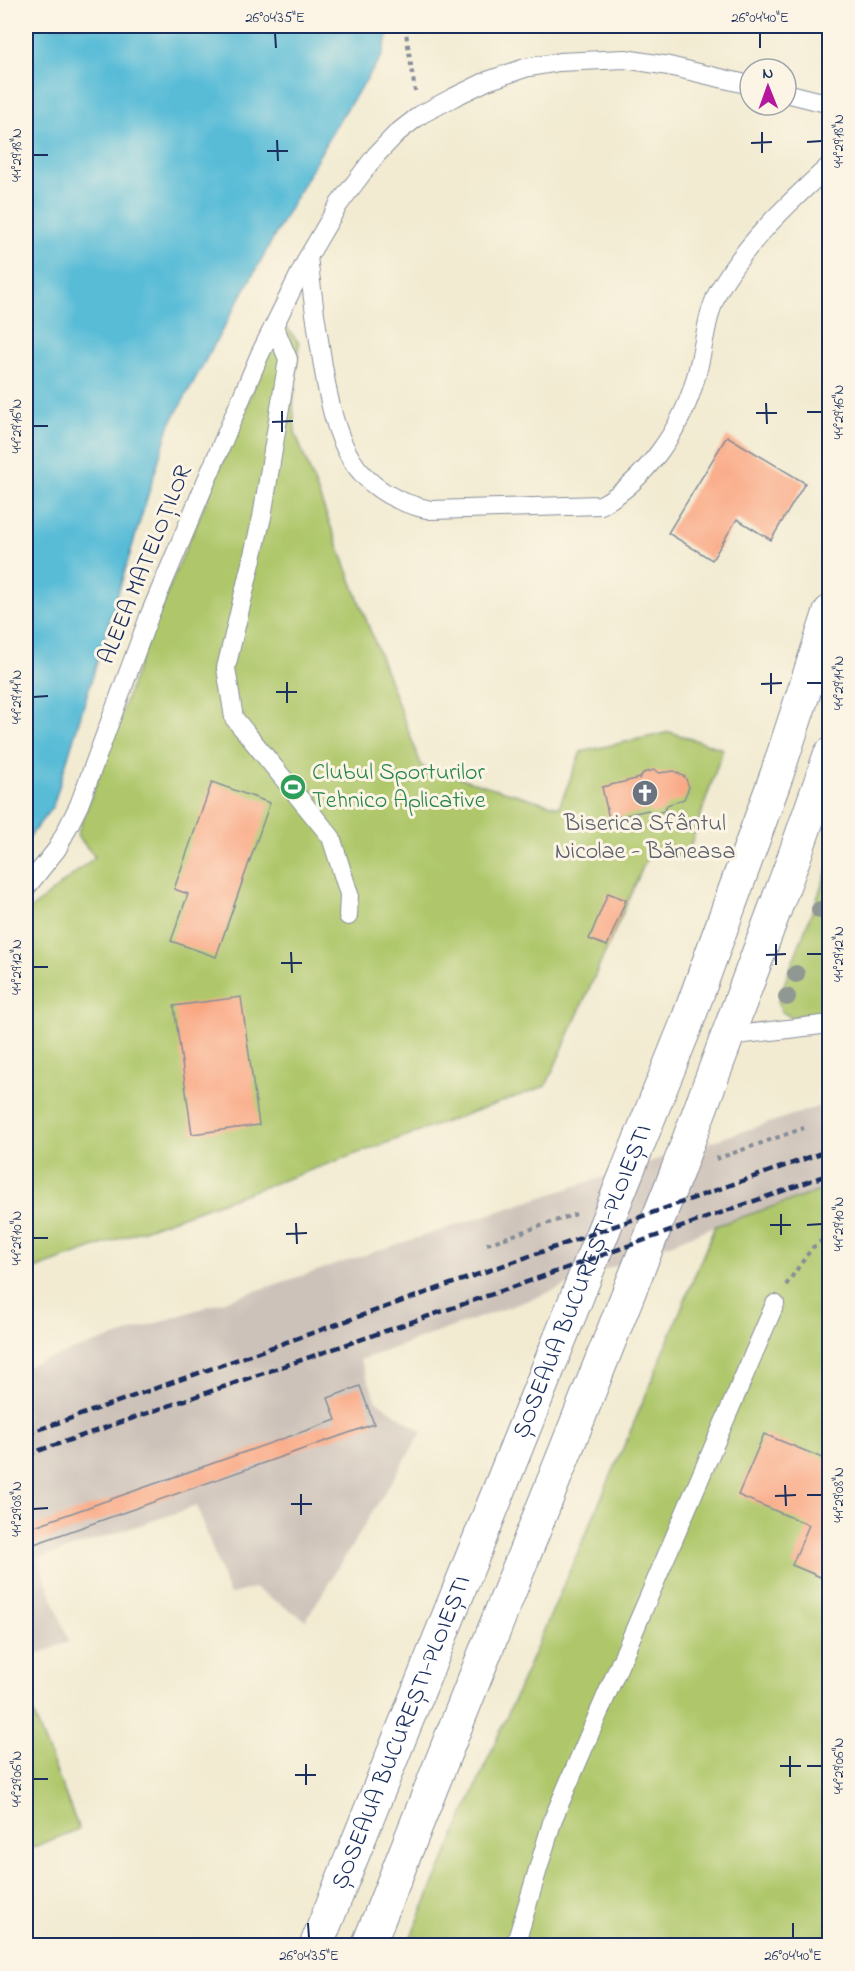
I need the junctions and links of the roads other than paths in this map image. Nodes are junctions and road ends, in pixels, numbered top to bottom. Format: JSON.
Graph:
{"nodes":[{"id":1,"x":738,"y":82,"type":"edge"},
{"id":2,"x":798,"y":96,"type":"edge"},
{"id":3,"x":830,"y":104,"type":"edge"},
{"id":4,"x":830,"y":165,"type":"edge"},
{"id":5,"x":308,"y":257,"type":"junction"},
{"id":6,"x":274,"y":326,"type":"junction"},
{"id":7,"x":830,"y":612,"type":"edge"},
{"id":8,"x":830,"y":755,"type":"edge"},
{"id":9,"x":26,"y":888,"type":"edge"},
{"id":10,"x":348,"y":916,"type":"dead end"},
{"id":11,"x":830,"y":1024,"type":"edge"},
{"id":12,"x":728,"y":1036,"type":"junction"},
{"id":13,"x":775,"y":1304,"type":"road end"},
{"id":14,"x":316,"y":1946,"type":"edge"},
{"id":15,"x":368,"y":1946,"type":"edge"},
{"id":16,"x":515,"y":1946,"type":"edge"}],
"edges":[{"from":1,"to":5,"type":"lane","name":"ALEEA MATELOȚILOR"},
{"from":2,"to":3,"type":"lane"},
{"from":4,"to":5,"type":"lane"},
{"from":5,"to":6,"type":"lane","name":"ALEEA MATELOȚILOR"},
{"from":6,"to":9,"type":"lane","name":"ALEEA MATELOȚILOR"},
{"from":6,"to":10,"type":"lane"},
{"from":7,"to":14,"type":"main road","name":"ȘOSEAUA BUCUREȘTI-PLOIEȘTI"},
{"from":8,"to":12,"type":"main road","name":"ȘOSEAUA BUCUREȘTI-PLOIEȘTI"},
{"from":11,"to":12,"type":"lane"},
{"from":12,"to":15,"type":"main road","name":"ȘOSEAUA BUCUREȘTI-PLOIEȘTI"},
{"from":13,"to":16,"type":"lane"}]}
